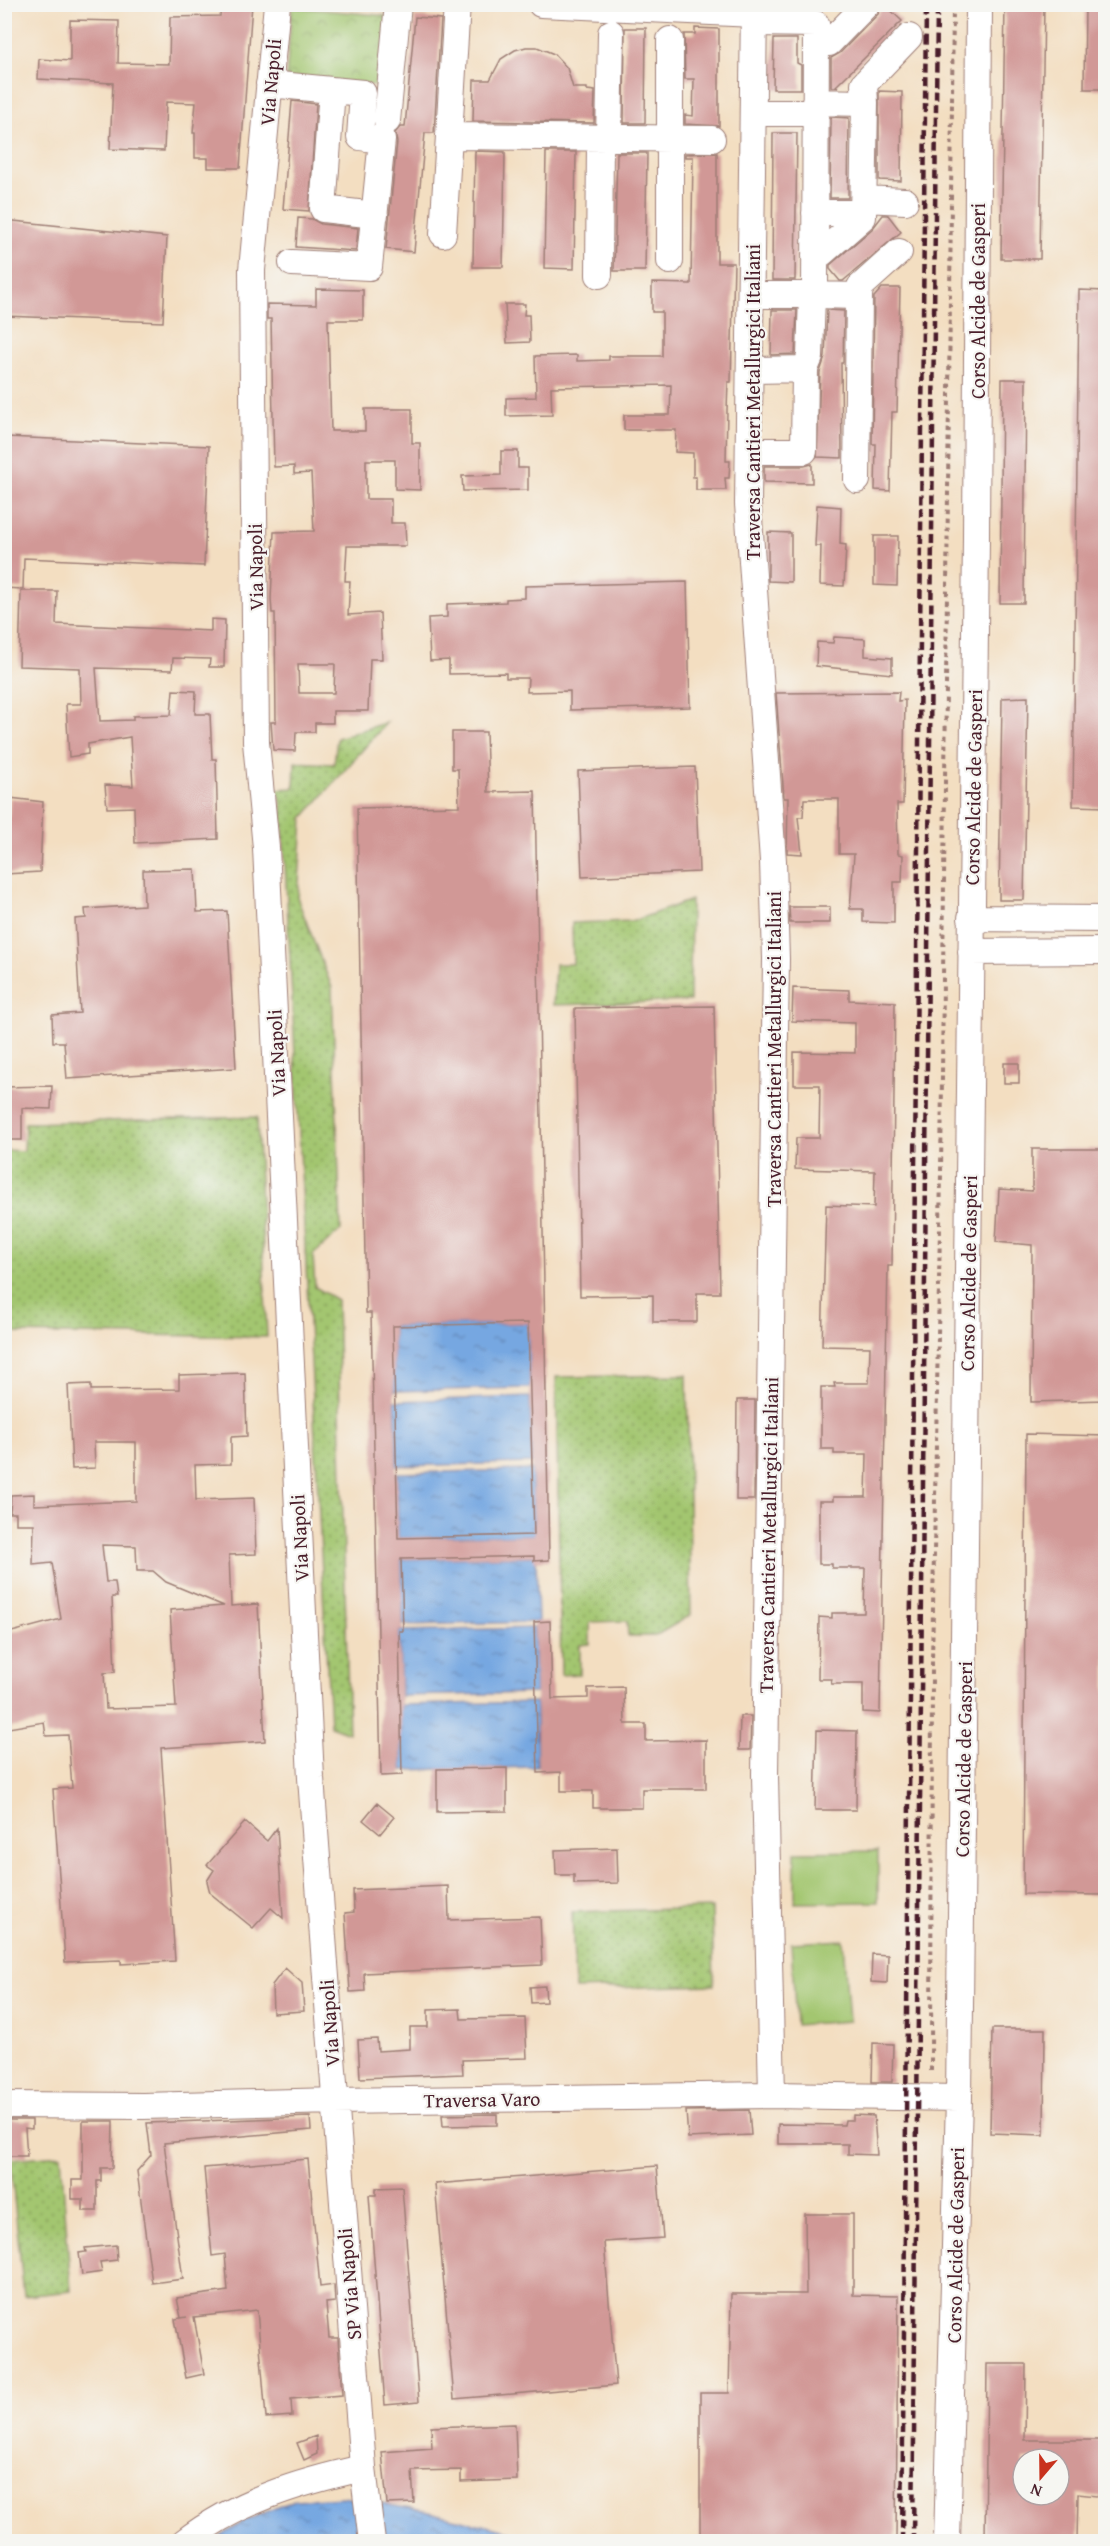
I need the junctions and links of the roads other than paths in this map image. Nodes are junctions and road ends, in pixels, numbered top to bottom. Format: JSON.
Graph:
{"nodes":[{"id":1,"x":277,"y":4,"type":"edge"},
{"id":2,"x":398,"y":4,"type":"edge"},
{"id":3,"x":457,"y":4,"type":"edge"},
{"id":4,"x":541,"y":4,"type":"edge"},
{"id":5,"x":867,"y":4,"type":"edge"},
{"id":6,"x":979,"y":4,"type":"edge"},
{"id":7,"x":754,"y":14,"type":"edge"},
{"id":8,"x":819,"y":24,"type":"edge"},
{"id":9,"x":610,"y":33,"type":"dead end"},
{"id":10,"x":909,"y":37,"type":"dead end"},
{"id":11,"x":670,"y":40,"type":"dead end"},
{"id":12,"x":269,"y":84,"type":"junction"},
{"id":13,"x":332,"y":90,"type":"junction"},
{"id":14,"x":866,"y":103,"type":"junction"},
{"id":15,"x":815,"y":108,"type":"junction"},
{"id":16,"x":753,"y":113,"type":"junction"},
{"id":17,"x":387,"y":122,"type":"dead end"},
{"id":18,"x":450,"y":136,"type":"junction"},
{"id":19,"x":605,"y":139,"type":"junction"},
{"id":20,"x":670,"y":139,"type":"junction"},
{"id":21,"x":712,"y":139,"type":"dead end"},
{"id":22,"x":905,"y":201,"type":"dead end"},
{"id":23,"x":863,"y":206,"type":"junction"},
{"id":24,"x":815,"y":213,"type":"junction"},
{"id":25,"x":375,"y":215,"type":"junction"},
{"id":26,"x":443,"y":234,"type":"dead end"},
{"id":27,"x":899,"y":252,"type":"dead end"},
{"id":28,"x":815,"y":255,"type":"junction"},
{"id":29,"x":670,"y":261,"type":"dead end"},
{"id":30,"x":292,"y":264,"type":"dead end"},
{"id":31,"x":599,"y":275,"type":"dead end"},
{"id":32,"x":751,"y":295,"type":"junction"},
{"id":33,"x":813,"y":295,"type":"junction"},
{"id":34,"x":859,"y":296,"type":"junction"},
{"id":35,"x":805,"y":369,"type":"junction"},
{"id":36,"x":750,"y":370,"type":"junction"},
{"id":37,"x":749,"y":451,"type":"junction"},
{"id":38,"x":856,"y":480,"type":"dead end"},
{"id":39,"x":971,"y":918,"type":"junction"},
{"id":40,"x":1054,"y":918,"type":"junction"},
{"id":41,"x":1106,"y":919,"type":"edge"},
{"id":42,"x":1106,"y":951,"type":"edge"},
{"id":43,"x":971,"y":952,"type":"junction"},
{"id":44,"x":1055,"y":952,"type":"junction"},
{"id":45,"x":772,"y":2095,"type":"junction"},
{"id":46,"x":959,"y":2098,"type":"junction"},
{"id":47,"x":334,"y":2101,"type":"junction"},
{"id":48,"x":4,"y":2105,"type":"edge"},
{"id":49,"x":363,"y":2468,"type":"junction"},
{"id":50,"x":184,"y":2541,"type":"edge"},
{"id":51,"x":372,"y":2541,"type":"edge"},
{"id":52,"x":948,"y":2541,"type":"edge"}],
"edges":[{"from":1,"to":12,"type":"street","name":"Via Napoli"},
{"from":2,"to":17,"type":"street"},
{"from":3,"to":18,"type":"street"},
{"from":4,"to":7,"type":"street"},
{"from":5,"to":8,"type":"street"},
{"from":6,"to":39,"type":"street","name":"Corso Alcide de Gasperi"},
{"from":7,"to":8,"type":"street"},
{"from":7,"to":16,"type":"street","name":"Traversa Cantieri Metallurgici Italiani"},
{"from":8,"to":15,"type":"street"},
{"from":9,"to":19,"type":"street"},
{"from":10,"to":14,"type":"street"},
{"from":11,"to":20,"type":"street"},
{"from":12,"to":13,"type":"street"},
{"from":12,"to":47,"type":"street","name":"Via Napoli"},
{"from":13,"to":25,"type":"street"},
{"from":13,"to":25,"type":"street"},
{"from":14,"to":15,"type":"street"},
{"from":14,"to":23,"type":"street"},
{"from":15,"to":16,"type":"street"},
{"from":15,"to":24,"type":"street"},
{"from":16,"to":32,"type":"street","name":"Traversa Cantieri Metallurgici Italiani"},
{"from":18,"to":19,"type":"street"},
{"from":18,"to":26,"type":"street"},
{"from":19,"to":20,"type":"street"},
{"from":19,"to":31,"type":"street"},
{"from":20,"to":21,"type":"street"},
{"from":20,"to":29,"type":"street"},
{"from":22,"to":23,"type":"street"},
{"from":23,"to":24,"type":"street"},
{"from":23,"to":28,"type":"street"},
{"from":24,"to":28,"type":"street"},
{"from":25,"to":30,"type":"street"},
{"from":27,"to":34,"type":"street"},
{"from":28,"to":33,"type":"street"},
{"from":32,"to":33,"type":"street"},
{"from":32,"to":36,"type":"street","name":"Traversa Cantieri Metallurgici Italiani"},
{"from":33,"to":34,"type":"street"},
{"from":33,"to":35,"type":"street"},
{"from":34,"to":38,"type":"street"},
{"from":35,"to":36,"type":"street"},
{"from":35,"to":37,"type":"street"},
{"from":36,"to":37,"type":"street","name":"Traversa Cantieri Metallurgici Italiani"},
{"from":37,"to":45,"type":"street","name":"Traversa Cantieri Metallurgici Italiani"},
{"from":39,"to":40,"type":"street"},
{"from":39,"to":43,"type":"street","name":"Corso Alcide de Gasperi"},
{"from":40,"to":41,"type":"street"},
{"from":40,"to":44,"type":"street"},
{"from":42,"to":44,"type":"street"},
{"from":43,"to":44,"type":"street"},
{"from":43,"to":46,"type":"street","name":"Corso Alcide de Gasperi"},
{"from":45,"to":46,"type":"street","name":"Traversa Varo"},
{"from":45,"to":47,"type":"street","name":"Traversa Varo"},
{"from":46,"to":52,"type":"street","name":"Corso Alcide de Gasperi"},
{"from":47,"to":48,"type":"street","name":"Traversa Varo"},
{"from":47,"to":49,"type":"street","name":"SP Via Napoli"},
{"from":49,"to":50,"type":"street"},
{"from":49,"to":51,"type":"street","name":"SP Via Napoli"}]}
